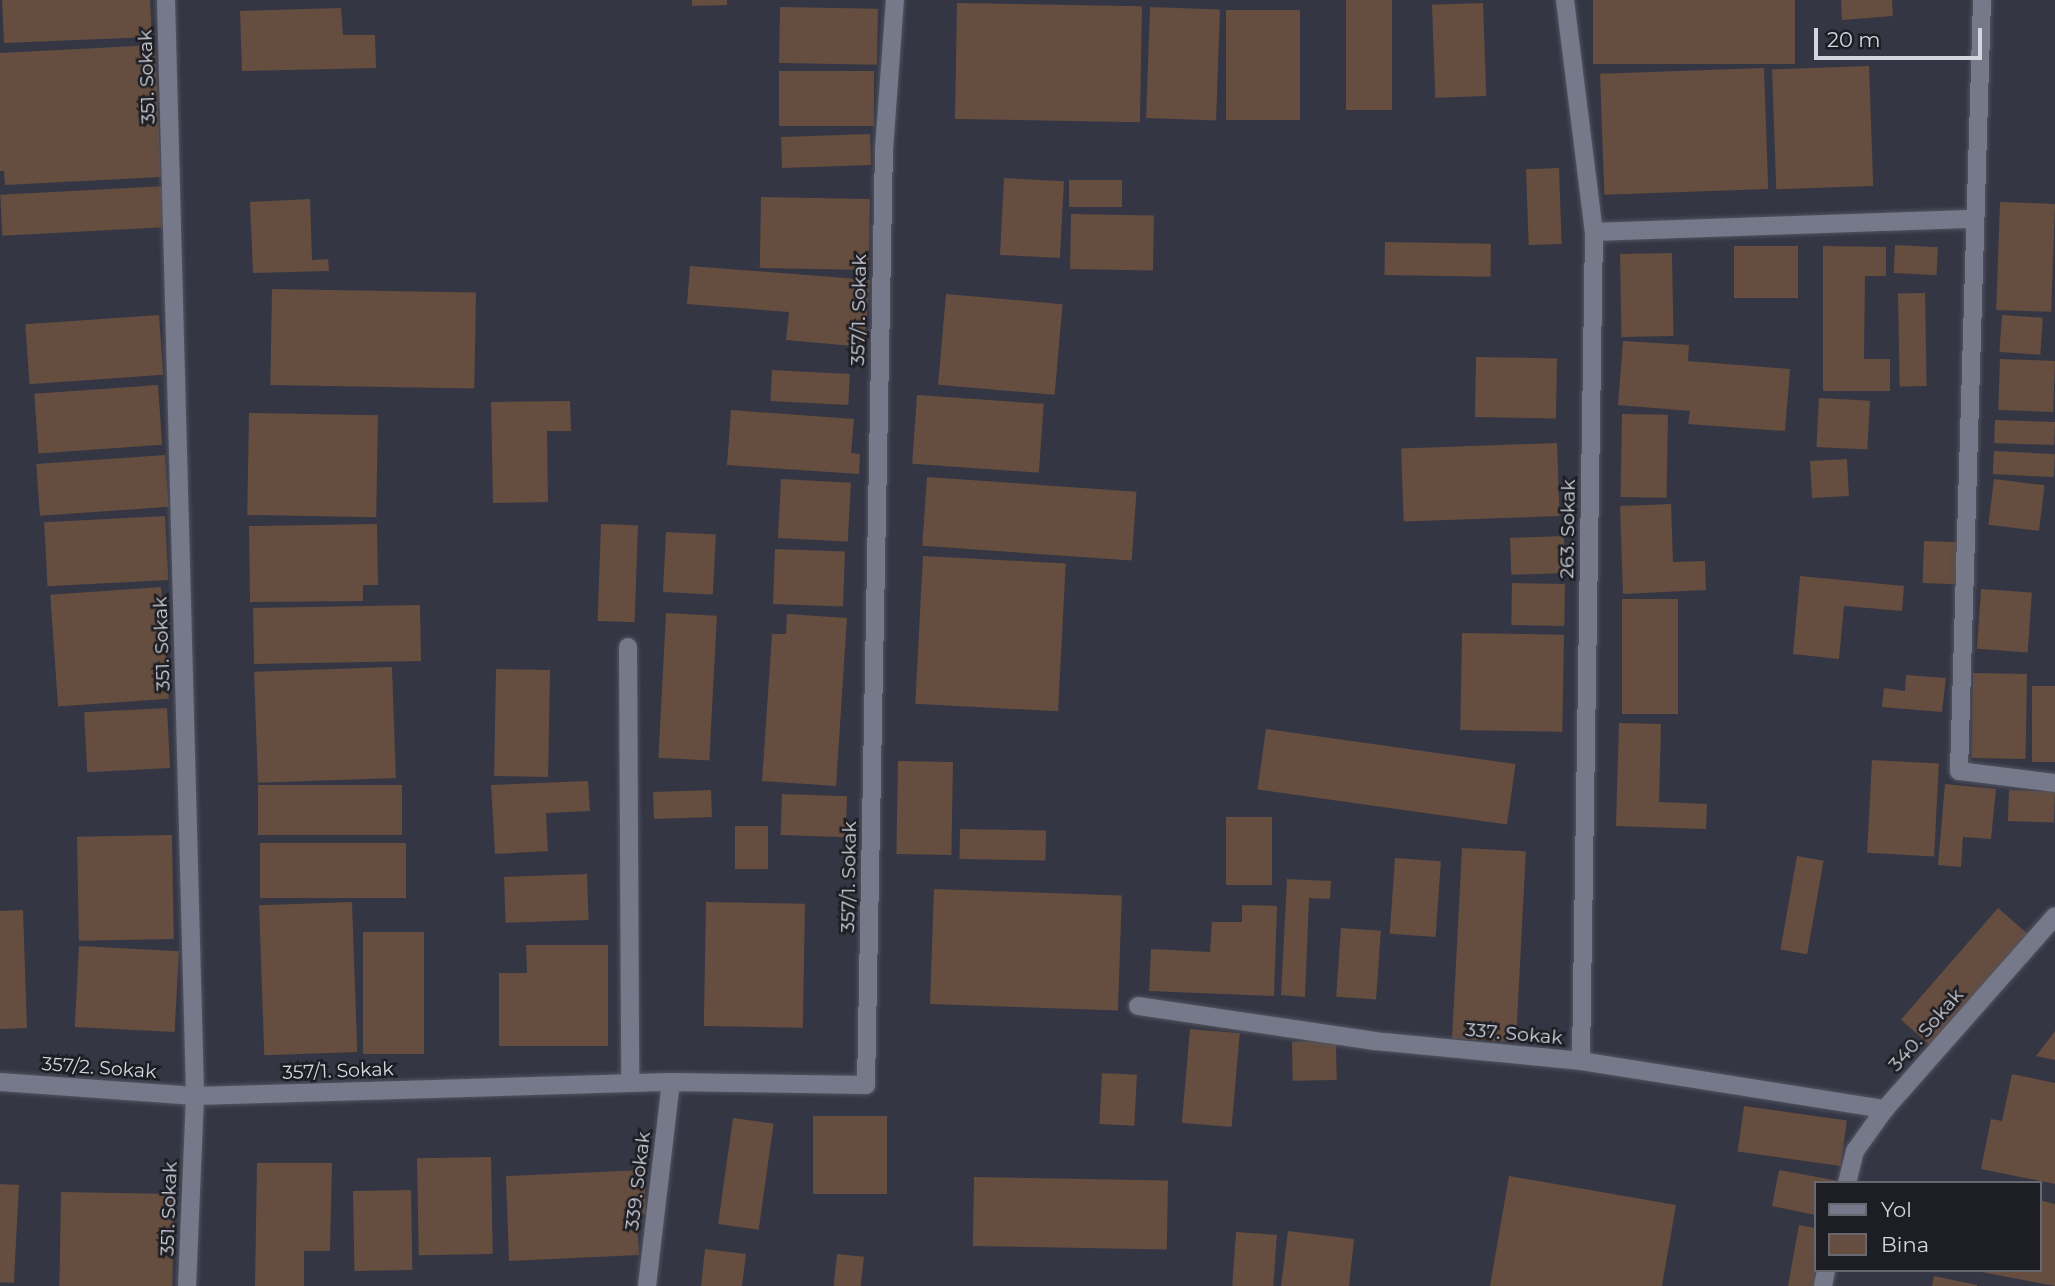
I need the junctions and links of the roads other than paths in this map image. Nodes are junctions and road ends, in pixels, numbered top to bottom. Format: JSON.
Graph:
{"nodes":[{"id":1,"x":166,"y":0,"type":"edge"},
{"id":2,"x":895,"y":0,"type":"edge"},
{"id":3,"x":1565,"y":0,"type":"edge"},
{"id":4,"x":1982,"y":0,"type":"edge"},
{"id":5,"x":1974,"y":219,"type":"junction"},
{"id":6,"x":1594,"y":232,"type":"junction"},
{"id":7,"x":628,"y":647,"type":"dead end"},
{"id":8,"x":2055,"y":783,"type":"edge"},
{"id":9,"x":2055,"y":916,"type":"edge"},
{"id":10,"x":1139,"y":1006,"type":"dead end"},
{"id":11,"x":1581,"y":1061,"type":"junction"},
{"id":12,"x":0,"y":1082,"type":"edge"},
{"id":13,"x":671,"y":1082,"type":"junction"},
{"id":14,"x":630,"y":1083,"type":"junction"},
{"id":15,"x":195,"y":1096,"type":"junction"},
{"id":16,"x":1885,"y":1109,"type":"junction"},
{"id":17,"x":1848,"y":1181,"type":"edge"},
{"id":18,"x":187,"y":1286,"type":"edge"},
{"id":19,"x":647,"y":1286,"type":"edge"}],
"edges":[{"from":1,"to":15,"type":"street","name":"351. Sokak"},
{"from":2,"to":13,"type":"street","name":"357/1. Sokak"},
{"from":3,"to":6,"type":"street","name":"263. Sokak"},
{"from":4,"to":5,"type":"street"},
{"from":5,"to":6,"type":"street"},
{"from":5,"to":8,"type":"street"},
{"from":6,"to":11,"type":"street","name":"263. Sokak"},
{"from":7,"to":14,"type":"street"},
{"from":9,"to":16,"type":"street","name":"340. Sokak"},
{"from":10,"to":11,"type":"street","name":"337. Sokak"},
{"from":11,"to":16,"type":"street","name":"337. Sokak"},
{"from":12,"to":15,"type":"street","name":"357/2. Sokak"},
{"from":13,"to":14,"type":"street","name":"357/1. Sokak"},
{"from":13,"to":19,"type":"street","name":"339. Sokak"},
{"from":14,"to":15,"type":"street","name":"357/1. Sokak"},
{"from":15,"to":18,"type":"street","name":"351. Sokak"},
{"from":16,"to":17,"type":"street","name":"340. Sokak"}]}
